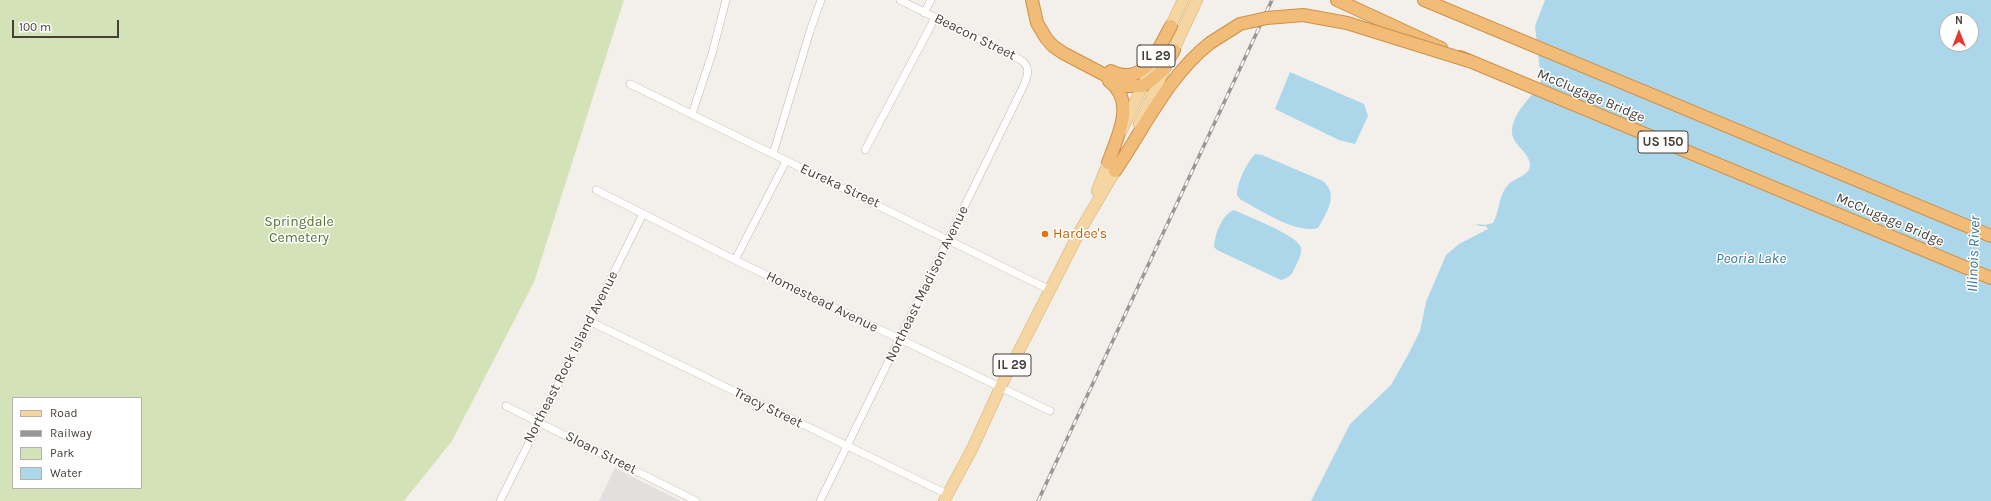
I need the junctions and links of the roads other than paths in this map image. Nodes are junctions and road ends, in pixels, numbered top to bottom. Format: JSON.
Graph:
{"nodes":[{"id":1,"x":726,"y":0,"type":"edge"},
{"id":2,"x":821,"y":0,"type":"edge"},
{"id":3,"x":900,"y":0,"type":"edge"},
{"id":4,"x":931,"y":0,"type":"edge"},
{"id":5,"x":1032,"y":0,"type":"edge"},
{"id":6,"x":1038,"y":0,"type":"edge"},
{"id":7,"x":1183,"y":0,"type":"edge"},
{"id":8,"x":1197,"y":0,"type":"edge"},
{"id":9,"x":1337,"y":0,"type":"edge"},
{"id":10,"x":1424,"y":0,"type":"edge"},
{"id":11,"x":924,"y":13,"type":"junction"},
{"id":12,"x":935,"y":18,"type":"junction"},
{"id":13,"x":1171,"y":26,"type":"junction"},
{"id":14,"x":1174,"y":50,"type":"junction"},
{"id":15,"x":1069,"y":56,"type":"junction"},
{"id":16,"x":1469,"y":61,"type":"junction"},
{"id":17,"x":1027,"y":65,"type":"joint"},
{"id":18,"x":630,"y":84,"type":"dead end"},
{"id":19,"x":1142,"y":86,"type":"junction"},
{"id":20,"x":692,"y":114,"type":"junction"},
{"id":21,"x":865,"y":150,"type":"dead end"},
{"id":22,"x":773,"y":154,"type":"junction"},
{"id":23,"x":786,"y":161,"type":"junction"},
{"id":24,"x":1112,"y":167,"type":"junction"},
{"id":25,"x":596,"y":190,"type":"dead end"},
{"id":26,"x":643,"y":214,"type":"junction"},
{"id":27,"x":1991,"y":236,"type":"edge"},
{"id":28,"x":949,"y":240,"type":"junction"},
{"id":29,"x":735,"y":260,"type":"junction"},
{"id":30,"x":1991,"y":278,"type":"edge"},
{"id":31,"x":1050,"y":290,"type":"junction"},
{"id":32,"x":589,"y":321,"type":"junction"},
{"id":33,"x":900,"y":340,"type":"junction"},
{"id":34,"x":1000,"y":388,"type":"junction"},
{"id":35,"x":506,"y":406,"type":"dead end"},
{"id":36,"x":1050,"y":411,"type":"dead end"},
{"id":37,"x":538,"y":421,"type":"junction"},
{"id":38,"x":848,"y":446,"type":"junction"},
{"id":39,"x":945,"y":497,"type":"edge"},
{"id":40,"x":500,"y":501,"type":"edge"},
{"id":41,"x":696,"y":501,"type":"edge"},
{"id":42,"x":820,"y":501,"type":"edge"}],
"edges":[{"from":1,"to":20,"type":"street"},
{"from":2,"to":22,"type":"street"},
{"from":3,"to":11,"type":"street","name":"Beacon Street"},
{"from":4,"to":11,"type":"street"},
{"from":5,"to":15,"type":"highway"},
{"from":6,"to":13,"type":"highway"},
{"from":7,"to":13,"type":"main road","number":"IL 29"},
{"from":8,"to":14,"type":"main road","number":"IL 29"},
{"from":9,"to":16,"type":"highway","name":"McClugage Bridge","number":"US 150","bridge":true},
{"from":10,"to":27,"type":"highway","name":"McClugage Bridge","number":"US 150"},
{"from":11,"to":12,"type":"street","name":"Beacon Street"},
{"from":12,"to":17,"type":"street","name":"Beacon Street"},
{"from":12,"to":21,"type":"street"},
{"from":13,"to":19,"type":"main road","number":"IL 29"},
{"from":14,"to":19,"type":"highway"},
{"from":14,"to":24,"type":"main road","number":"IL 29"},
{"from":15,"to":19,"type":"highway"},
{"from":15,"to":24,"type":"highway"},
{"from":16,"to":24,"type":"highway","bridge":true},
{"from":16,"to":30,"type":"highway","name":"McClugage Bridge","number":"US 150"},
{"from":17,"to":28,"type":"street","name":"Northeast Madison Avenue"},
{"from":18,"to":20,"type":"street","name":"Eureka Street"},
{"from":19,"to":24,"type":"main road","number":"IL 29"},
{"from":20,"to":22,"type":"street","name":"Eureka Street"},
{"from":22,"to":23,"type":"street","name":"Eureka Street"},
{"from":23,"to":28,"type":"street","name":"Eureka Street"},
{"from":23,"to":29,"type":"street"},
{"from":24,"to":31,"type":"main road","number":"IL 29"},
{"from":25,"to":26,"type":"street","name":"Homestead Avenue"},
{"from":26,"to":29,"type":"street","name":"Homestead Avenue"},
{"from":26,"to":32,"type":"street","name":"Northeast Rock Island Avenue"},
{"from":28,"to":31,"type":"street","name":"Eureka Street"},
{"from":28,"to":33,"type":"street","name":"Northeast Madison Avenue"},
{"from":29,"to":33,"type":"street","name":"Homestead Avenue"},
{"from":31,"to":34,"type":"main road","number":"IL 29"},
{"from":32,"to":37,"type":"street","name":"Northeast Rock Island Avenue"},
{"from":32,"to":38,"type":"street","name":"Tracy Street"},
{"from":33,"to":34,"type":"street","name":"Homestead Avenue"},
{"from":33,"to":38,"type":"street","name":"Northeast Madison Avenue"},
{"from":34,"to":36,"type":"street","name":"Homestead Avenue"},
{"from":34,"to":39,"type":"main road","number":"IL 29"},
{"from":35,"to":37,"type":"street","name":"Sloan Street"},
{"from":37,"to":40,"type":"street","name":"Northeast Rock Island Avenue"},
{"from":37,"to":41,"type":"street","name":"Sloan Street"},
{"from":38,"to":39,"type":"street","name":"Tracy Street"},
{"from":38,"to":42,"type":"street","name":"Northeast Madison Avenue"}]}
